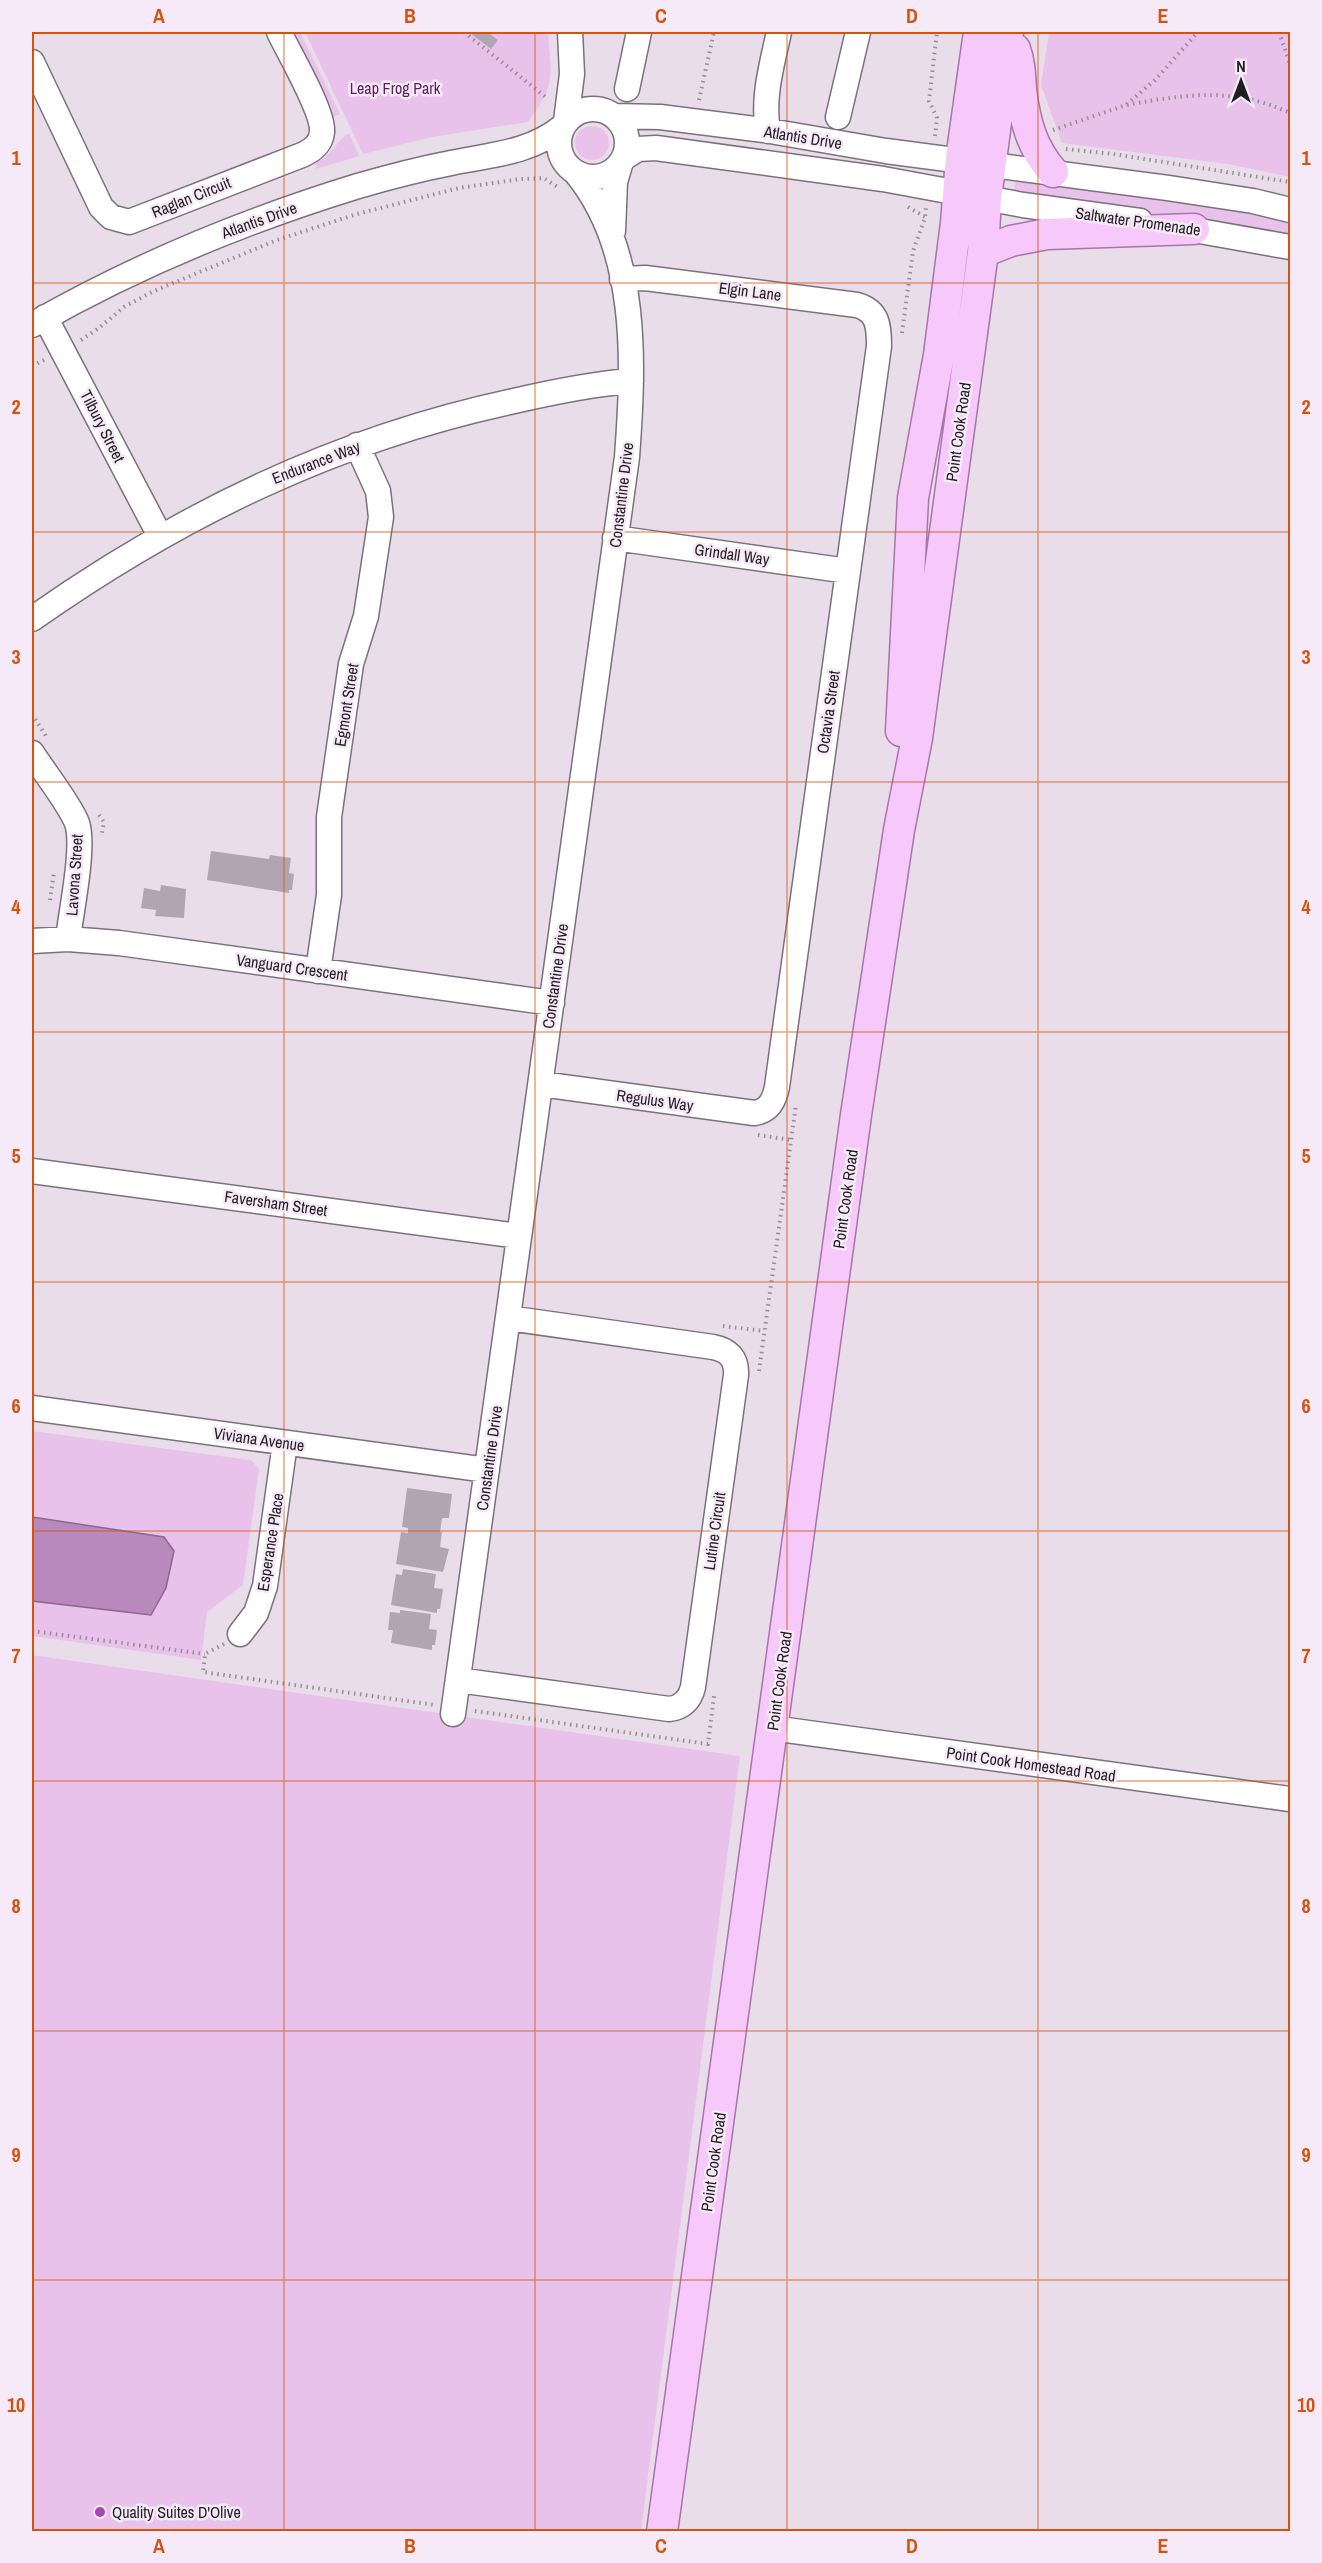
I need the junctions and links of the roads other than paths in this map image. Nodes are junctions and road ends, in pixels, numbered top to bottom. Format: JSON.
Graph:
{"nodes":[{"id":1,"x":279,"y":32,"type":"edge"},
{"id":2,"x":639,"y":32,"type":"edge"},
{"id":3,"x":779,"y":32,"type":"edge"},
{"id":4,"x":858,"y":32,"type":"edge"},
{"id":5,"x":980,"y":32,"type":"edge"},
{"id":6,"x":1008,"y":32,"type":"edge"},
{"id":7,"x":571,"y":42,"type":"edge"},
{"id":8,"x":32,"y":62,"type":"edge"},
{"id":9,"x":627,"y":89,"type":"dead end"},
{"id":10,"x":613,"y":115,"type":"junction"},
{"id":11,"x":838,"y":117,"type":"dead end"},
{"id":12,"x":564,"y":124,"type":"junction"},
{"id":13,"x":768,"y":131,"type":"junction"},
{"id":14,"x":501,"y":155,"type":"junction"},
{"id":15,"x":1057,"y":160,"type":"junction"},
{"id":16,"x":622,"y":161,"type":"junction"},
{"id":17,"x":976,"y":161,"type":"junction"},
{"id":18,"x":573,"y":170,"type":"junction"},
{"id":19,"x":972,"y":195,"type":"junction"},
{"id":20,"x":1290,"y":210,"type":"edge"},
{"id":21,"x":1194,"y":229,"type":"junction"},
{"id":22,"x":613,"y":238,"type":"junction"},
{"id":23,"x":1290,"y":247,"type":"edge"},
{"id":24,"x":983,"y":252,"type":"junction"},
{"id":25,"x":622,"y":279,"type":"junction"},
{"id":26,"x":875,"y":314,"type":"joint"},
{"id":27,"x":38,"y":321,"type":"edge"},
{"id":28,"x":631,"y":381,"type":"junction"},
{"id":29,"x":357,"y":445,"type":"junction"},
{"id":30,"x":160,"y":536,"type":"junction"},
{"id":31,"x":615,"y":538,"type":"junction"},
{"id":32,"x":848,"y":571,"type":"junction"},
{"id":33,"x":32,"y":619,"type":"edge"},
{"id":34,"x":32,"y":753,"type":"edge"},
{"id":35,"x":898,"y":830,"type":"junction"},
{"id":36,"x":49,"y":940,"type":"edge"},
{"id":37,"x":318,"y":971,"type":"junction"},
{"id":38,"x":552,"y":1003,"type":"junction"},
{"id":39,"x":541,"y":1084,"type":"junction"},
{"id":40,"x":768,"y":1107,"type":"joint"},
{"id":41,"x":32,"y":1171,"type":"edge"},
{"id":42,"x":519,"y":1236,"type":"junction"},
{"id":43,"x":508,"y":1318,"type":"junction"},
{"id":44,"x":32,"y":1408,"type":"edge"},
{"id":45,"x":285,"y":1443,"type":"junction"},
{"id":46,"x":487,"y":1470,"type":"junction"},
{"id":47,"x":240,"y":1634,"type":"dead end"},
{"id":48,"x":458,"y":1680,"type":"junction"},
{"id":49,"x":453,"y":1714,"type":"dead end"},
{"id":50,"x":772,"y":1728,"type":"junction"},
{"id":51,"x":1290,"y":1799,"type":"edge"},
{"id":52,"x":662,"y":2532,"type":"edge"}],
"edges":[{"from":1,"to":8,"type":"street","name":"Raglan Circuit"},
{"from":2,"to":9,"type":"street"},
{"from":3,"to":13,"type":"street"},
{"from":4,"to":11,"type":"street"},
{"from":5,"to":17,"type":"main road","name":"Point Cook Road"},
{"from":6,"to":15,"type":"main road"},
{"from":6,"to":17,"type":"main road","name":"Point Cook Road"},
{"from":7,"to":10,"type":"street"},
{"from":7,"to":12,"type":"street"},
{"from":10,"to":12,"type":"street"},
{"from":10,"to":13,"type":"street","name":"Atlantis Drive"},
{"from":10,"to":16,"type":"street"},
{"from":12,"to":14,"type":"street","name":"Atlantis Drive"},
{"from":12,"to":18,"type":"street"},
{"from":13,"to":17,"type":"street","name":"Atlantis Drive"},
{"from":14,"to":18,"type":"street","name":"Atlantis Drive"},
{"from":14,"to":27,"type":"street","name":"Atlantis Drive"},
{"from":15,"to":17,"type":"street"},
{"from":15,"to":20,"type":"street"},
{"from":16,"to":18,"type":"street"},
{"from":16,"to":19,"type":"street","name":"Atlantis Drive"},
{"from":16,"to":22,"type":"street","name":"Constantine Drive"},
{"from":17,"to":19,"type":"main road","name":"Point Cook Road"},
{"from":18,"to":22,"type":"street","name":"Constantine Drive"},
{"from":19,"to":21,"type":"street","name":"Saltwater Promenade"},
{"from":19,"to":24,"type":"main road","name":"Point Cook Road"},
{"from":19,"to":35,"type":"main road","name":"Point Cook Road"},
{"from":21,"to":23,"type":"street","name":"Saltwater Promenade"},
{"from":21,"to":24,"type":"main road"},
{"from":22,"to":25,"type":"street","name":"Constantine Drive"},
{"from":24,"to":35,"type":"main road","name":"Point Cook Road"},
{"from":25,"to":26,"type":"street","name":"Elgin Lane"},
{"from":25,"to":28,"type":"street","name":"Constantine Drive"},
{"from":26,"to":32,"type":"street","name":"Octavia Street"},
{"from":27,"to":30,"type":"street","name":"Tilbury Street"},
{"from":28,"to":29,"type":"street","name":"Endurance Way"},
{"from":28,"to":31,"type":"street","name":"Constantine Drive"},
{"from":29,"to":30,"type":"street","name":"Endurance Way"},
{"from":29,"to":37,"type":"street","name":"Egmont Street"},
{"from":30,"to":33,"type":"street","name":"Endurance Way"},
{"from":31,"to":32,"type":"street","name":"Grindall Way"},
{"from":31,"to":38,"type":"street","name":"Constantine Drive"},
{"from":32,"to":40,"type":"street","name":"Octavia Street"},
{"from":34,"to":36,"type":"street","name":"Lavona Street"},
{"from":35,"to":50,"type":"main road","name":"Point Cook Road"},
{"from":36,"to":37,"type":"street","name":"Vanguard Crescent"},
{"from":37,"to":38,"type":"street","name":"Vanguard Crescent"},
{"from":38,"to":39,"type":"street","name":"Constantine Drive"},
{"from":39,"to":40,"type":"street","name":"Regulus Way"},
{"from":39,"to":42,"type":"street","name":"Constantine Drive"},
{"from":41,"to":42,"type":"street","name":"Faversham Street"},
{"from":42,"to":43,"type":"street","name":"Constantine Drive"},
{"from":43,"to":46,"type":"street","name":"Constantine Drive"},
{"from":43,"to":48,"type":"street","name":"Lutine Circuit"},
{"from":44,"to":45,"type":"street","name":"Viviana Avenue"},
{"from":45,"to":46,"type":"street","name":"Viviana Avenue"},
{"from":45,"to":47,"type":"street","name":"Esperance Place"},
{"from":46,"to":48,"type":"street","name":"Constantine Drive"},
{"from":48,"to":49,"type":"street","name":"Constantine Drive"},
{"from":50,"to":51,"type":"street","name":"Point Cook Homestead Road"},
{"from":50,"to":52,"type":"main road","name":"Point Cook Road"}]}
